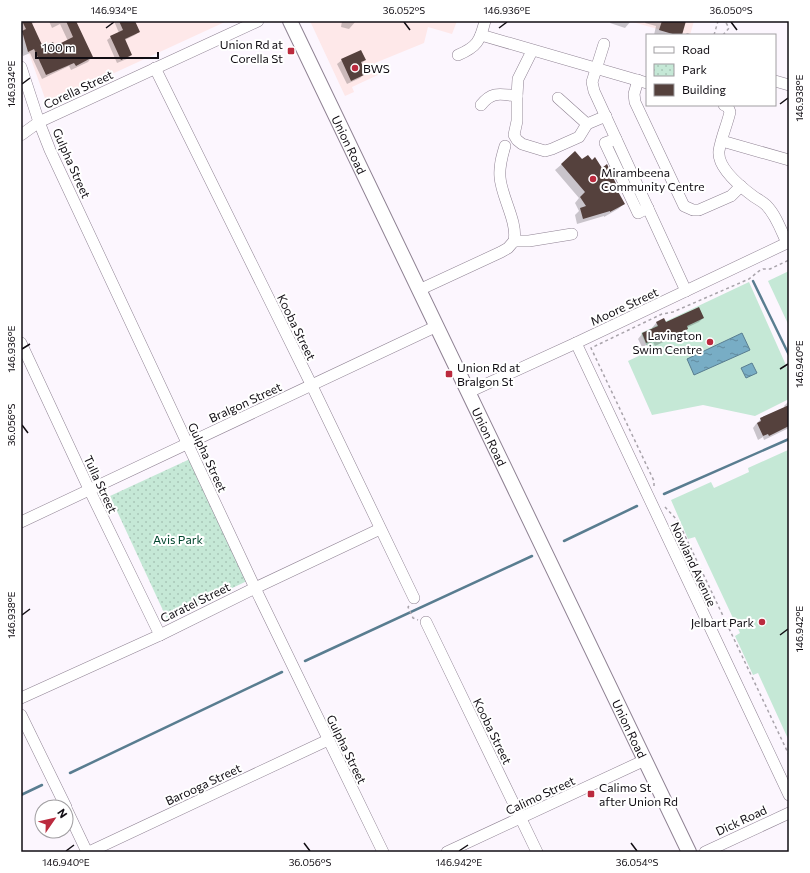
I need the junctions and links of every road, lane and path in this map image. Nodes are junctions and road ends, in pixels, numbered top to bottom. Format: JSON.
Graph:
{"nodes":[{"id":1,"x":258,"y":21,"type":"edge"},
{"id":2,"x":290,"y":21,"type":"edge"},
{"id":3,"x":485,"y":21,"type":"edge"},
{"id":4,"x":718,"y":21,"type":"edge"},
{"id":5,"x":725,"y":21,"type":"edge"},
{"id":6,"x":714,"y":34,"type":"edge"},
{"id":7,"x":724,"y":34,"type":"edge"},
{"id":8,"x":481,"y":35,"type":"junction"},
{"id":9,"x":604,"y":44,"type":"dead end"},
{"id":10,"x":532,"y":50,"type":"junction"},
{"id":11,"x":458,"y":55,"type":"dead end"},
{"id":12,"x":21,"y":67,"type":"edge"},
{"id":13,"x":155,"y":68,"type":"junction"},
{"id":14,"x":596,"y":68,"type":"junction"},
{"id":15,"x":644,"y":81,"type":"edge"},
{"id":16,"x":776,"y":81,"type":"edge"},
{"id":17,"x":789,"y":85,"type":"edge"},
{"id":18,"x":516,"y":96,"type":"junction"},
{"id":19,"x":558,"y":98,"type":"dead end"},
{"id":20,"x":481,"y":105,"type":"dead end"},
{"id":21,"x":727,"y":107,"type":"edge"},
{"id":22,"x":606,"y":116,"type":"junction"},
{"id":23,"x":39,"y":122,"type":"junction"},
{"id":24,"x":587,"y":124,"type":"junction"},
{"id":25,"x":21,"y":135,"type":"edge"},
{"id":26,"x":722,"y":141,"type":"junction"},
{"id":27,"x":505,"y":146,"type":"dead end"},
{"id":28,"x":789,"y":160,"type":"edge"},
{"id":29,"x":741,"y":186,"type":"junction"},
{"id":30,"x":572,"y":234,"type":"dead end"},
{"id":31,"x":514,"y":241,"type":"junction"},
{"id":32,"x":788,"y":242,"type":"edge"},
{"id":33,"x":789,"y":260,"type":"edge"},
{"id":34,"x":419,"y":290,"type":"junction"},
{"id":35,"x":686,"y":291,"type":"junction"},
{"id":36,"x":437,"y":326,"type":"junction"},
{"id":37,"x":576,"y":343,"type":"junction"},
{"id":38,"x":21,"y":344,"type":"edge"},
{"id":39,"x":312,"y":386,"type":"junction"},
{"id":40,"x":469,"y":392,"type":"junction"},
{"id":41,"x":188,"y":444,"type":"junction"},
{"id":42,"x":89,"y":489,"type":"junction"},
{"id":43,"x":654,"y":489,"type":"dead end"},
{"id":44,"x":664,"y":507,"type":"dead end"},
{"id":45,"x":21,"y":522,"type":"edge"},
{"id":46,"x":380,"y":529,"type":"junction"},
{"id":47,"x":255,"y":588,"type":"junction"},
{"id":48,"x":414,"y":598,"type":"dead end"},
{"id":49,"x":409,"y":610,"type":"dead end"},
{"id":50,"x":412,"y":617,"type":"dead end"},
{"id":51,"x":426,"y":622,"type":"dead end"},
{"id":52,"x":160,"y":634,"type":"junction"},
{"id":53,"x":21,"y":698,"type":"edge"},
{"id":54,"x":21,"y":715,"type":"edge"},
{"id":55,"x":328,"y":740,"type":"junction"},
{"id":56,"x":789,"y":755,"type":"edge"},
{"id":57,"x":645,"y":760,"type":"junction"},
{"id":58,"x":789,"y":795,"type":"edge"},
{"id":59,"x":62,"y":799,"type":"edge"},
{"id":60,"x":789,"y":812,"type":"edge"},
{"id":61,"x":521,"y":818,"type":"junction"},
{"id":62,"x":74,"y":824,"type":"edge"},
{"id":63,"x":88,"y":852,"type":"edge"},
{"id":64,"x":384,"y":852,"type":"edge"},
{"id":65,"x":446,"y":852,"type":"edge"},
{"id":66,"x":537,"y":852,"type":"edge"},
{"id":67,"x":689,"y":852,"type":"edge"},
{"id":68,"x":705,"y":852,"type":"edge"}],
"edges":[{"from":1,"to":13,"type":"street","name":"Corella Street"},
{"from":2,"to":34,"type":"main road","name":"Union Road"},
{"from":3,"to":8,"type":"street"},
{"from":4,"to":6,"type":"path"},
{"from":5,"to":7,"type":"path"},
{"from":8,"to":10,"type":"street"},
{"from":8,"to":11,"type":"street"},
{"from":9,"to":14,"type":"street"},
{"from":10,"to":14,"type":"street"},
{"from":10,"to":18,"type":"street"},
{"from":12,"to":23,"type":"street","name":"Gulpha Street"},
{"from":13,"to":23,"type":"street","name":"Corella Street"},
{"from":13,"to":39,"type":"street","name":"Kooba Street"},
{"from":14,"to":15,"type":"street"},
{"from":14,"to":22,"type":"street"},
{"from":15,"to":29,"type":"street"},
{"from":16,"to":17,"type":"street"},
{"from":18,"to":20,"type":"street"},
{"from":18,"to":24,"type":"street"},
{"from":19,"to":24,"type":"street"},
{"from":21,"to":26,"type":"street"},
{"from":22,"to":24,"type":"street"},
{"from":22,"to":35,"type":"street"},
{"from":23,"to":25,"type":"street","name":"Corella Street"},
{"from":23,"to":41,"type":"street","name":"Gulpha Street"},
{"from":26,"to":28,"type":"street"},
{"from":26,"to":29,"type":"street"},
{"from":27,"to":31,"type":"street"},
{"from":29,"to":32,"type":"street"},
{"from":30,"to":31,"type":"street"},
{"from":31,"to":34,"type":"street"},
{"from":32,"to":35,"type":"street","name":"Moore Street"},
{"from":33,"to":43,"type":"path"},
{"from":34,"to":36,"type":"main road","name":"Union Road"},
{"from":35,"to":37,"type":"street","name":"Moore Street"},
{"from":36,"to":39,"type":"street","name":"Bralgon Street"},
{"from":36,"to":40,"type":"main road","name":"Union Road"},
{"from":37,"to":40,"type":"street","name":"Moore Street"},
{"from":37,"to":58,"type":"street","name":"Nowland Avenue"},
{"from":38,"to":42,"type":"street","name":"Tulla Street"},
{"from":39,"to":41,"type":"street","name":"Bralgon Street"},
{"from":39,"to":46,"type":"street","name":"Kooba Street"},
{"from":40,"to":57,"type":"main road","name":"Union Road"},
{"from":41,"to":42,"type":"street","name":"Bralgon Street"},
{"from":41,"to":47,"type":"street","name":"Gulpha Street"},
{"from":42,"to":45,"type":"street","name":"Bralgon Street"},
{"from":42,"to":52,"type":"street","name":"Tulla Street"},
{"from":44,"to":56,"type":"path"},
{"from":46,"to":47,"type":"street","name":"Caratel Street"},
{"from":46,"to":48,"type":"street","name":"Kooba Street"},
{"from":47,"to":52,"type":"street","name":"Caratel Street"},
{"from":47,"to":55,"type":"street","name":"Gulpha Street"},
{"from":49,"to":50,"type":"path"},
{"from":51,"to":61,"type":"street","name":"Kooba Street"},
{"from":52,"to":53,"type":"street","name":"Caratel Street"},
{"from":54,"to":59,"type":"street"},
{"from":55,"to":63,"type":"street","name":"Barooga Street"},
{"from":55,"to":64,"type":"street","name":"Gulpha Street"},
{"from":57,"to":61,"type":"street","name":"Calimo Street"},
{"from":57,"to":67,"type":"main road","name":"Union Road"},
{"from":60,"to":68,"type":"street","name":"Dick Road"},
{"from":61,"to":65,"type":"street","name":"Calimo Street"},
{"from":61,"to":66,"type":"street","name":"Kooba Street"},
{"from":62,"to":63,"type":"street"}]}
